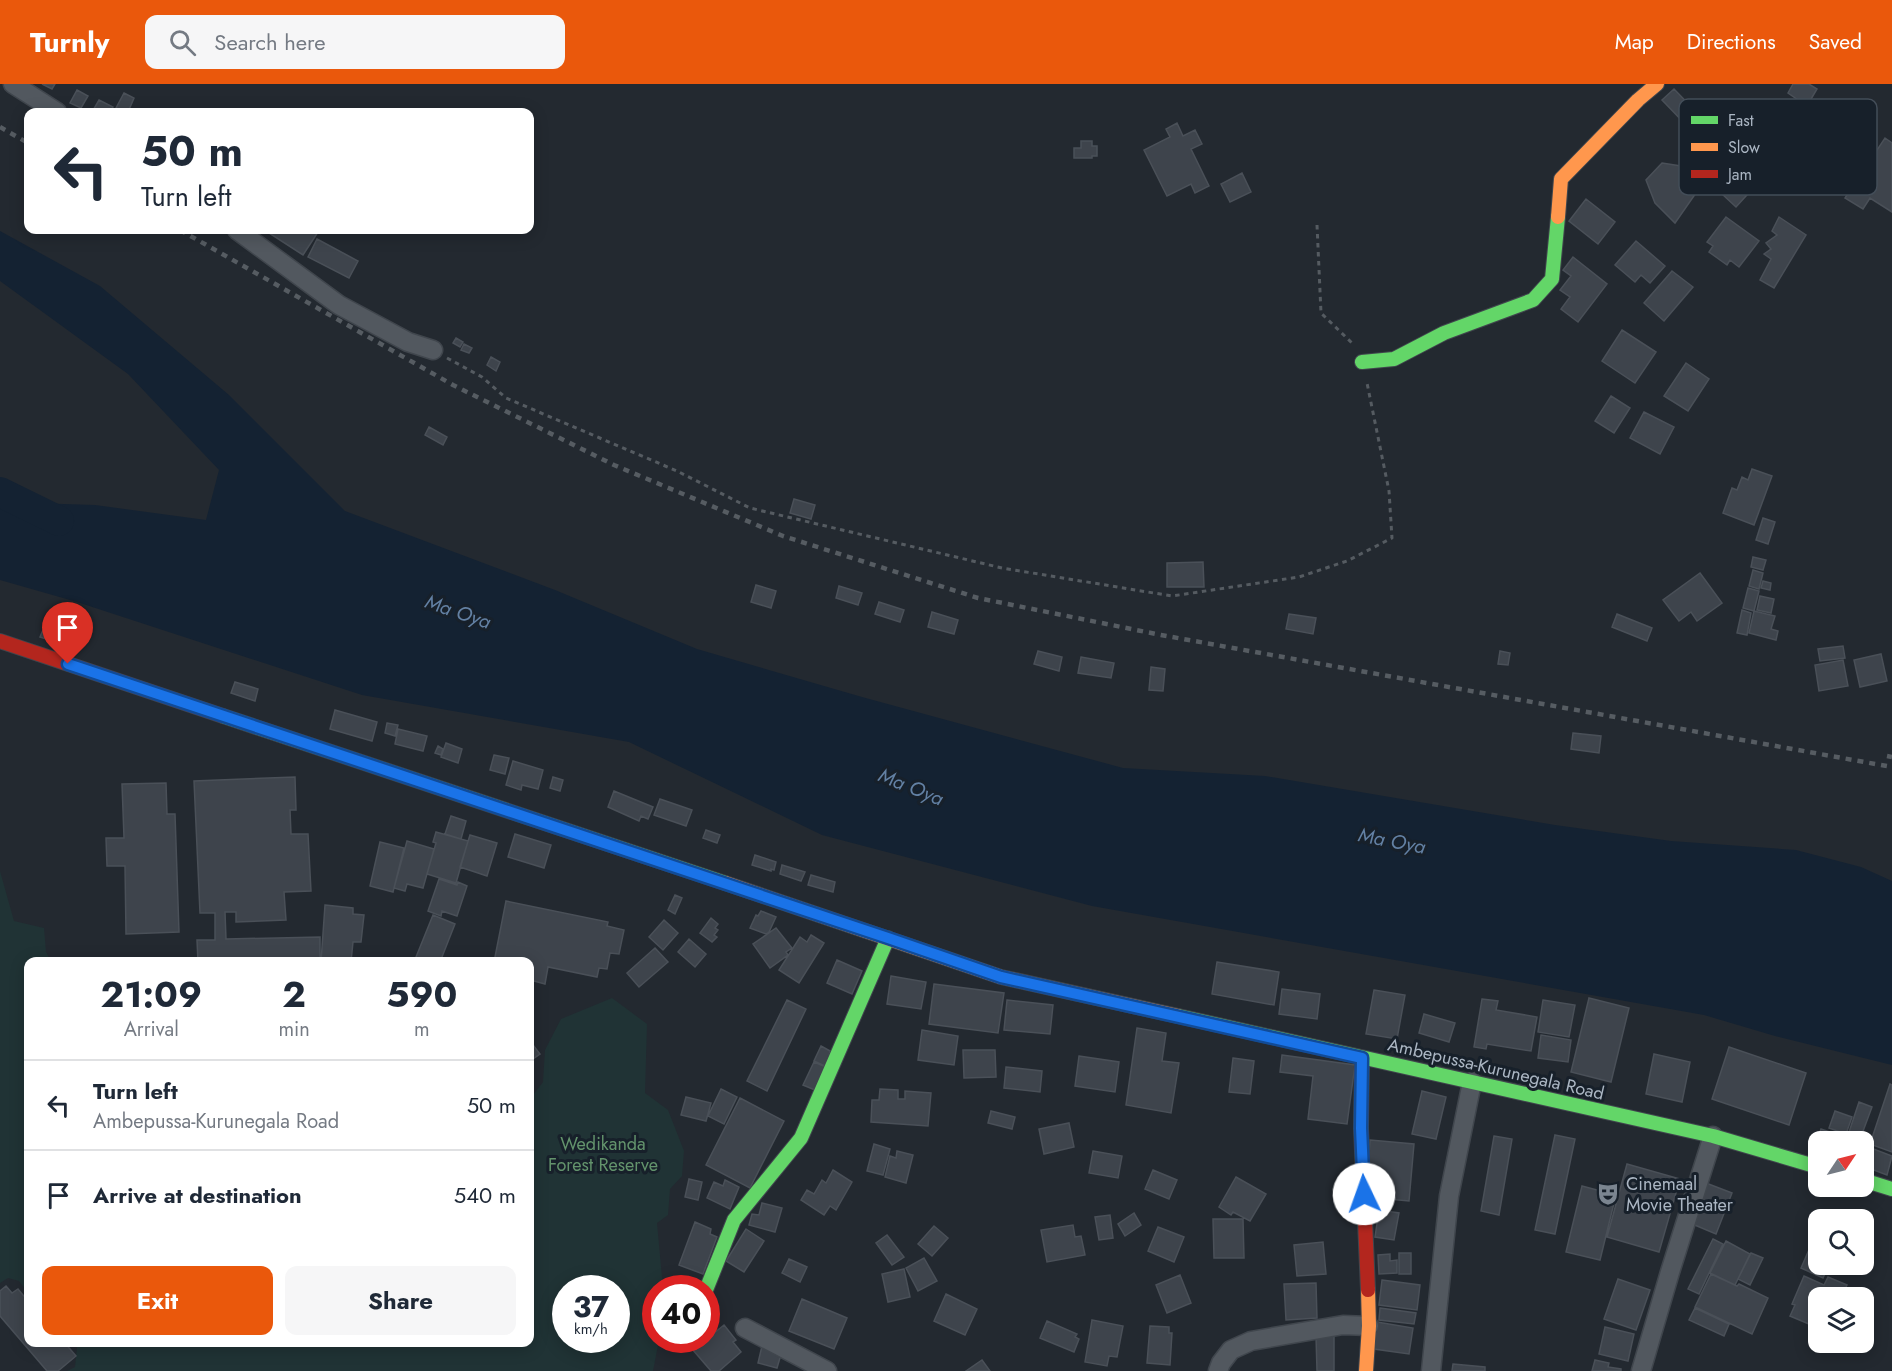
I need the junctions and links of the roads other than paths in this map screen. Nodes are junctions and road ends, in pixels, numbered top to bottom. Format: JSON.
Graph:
{"nodes":[{"id":1,"x":13,"y":84,"type":"edge"},
{"id":2,"x":1657,"y":84,"type":"edge"},
{"id":3,"x":51,"y":108,"type":"edge"},
{"id":4,"x":242,"y":234,"type":"edge"},
{"id":5,"x":433,"y":350,"type":"road end"},
{"id":6,"x":1362,"y":362,"type":"road end"},
{"id":7,"x":0,"y":641,"type":"edge"},
{"id":8,"x":888,"y":938,"type":"junction"},
{"id":9,"x":1362,"y":1058,"type":"junction"},
{"id":10,"x":1472,"y":1083,"type":"junction"},
{"id":11,"x":1713,"y":1136,"type":"junction"},
{"id":12,"x":1808,"y":1164,"type":"edge"},
{"id":13,"x":1874,"y":1183,"type":"edge"},
{"id":14,"x":1892,"y":1189,"type":"edge"},
{"id":15,"x":712,"y":1275,"type":"edge"},
{"id":16,"x":1369,"y":1326,"type":"junction"},
{"id":17,"x":745,"y":1328,"type":"dead end"},
{"id":18,"x":827,"y":1371,"type":"edge"},
{"id":19,"x":1218,"y":1371,"type":"edge"},
{"id":20,"x":1366,"y":1371,"type":"edge"},
{"id":21,"x":1431,"y":1371,"type":"edge"},
{"id":22,"x":1641,"y":1371,"type":"edge"}],
"edges":[{"from":1,"to":3,"type":"street"},
{"from":2,"to":6,"type":"main road"},
{"from":4,"to":5,"type":"street"},
{"from":7,"to":8,"type":"main road","name":"Ambepussa-Kurunegala Road"},
{"from":8,"to":9,"type":"main road","name":"Ambepussa-Kurunegala Road"},
{"from":8,"to":15,"type":"main road"},
{"from":9,"to":10,"type":"main road","name":"Ambepussa-Kurunegala Road"},
{"from":9,"to":16,"type":"main road"},
{"from":10,"to":11,"type":"main road","name":"Ambepussa-Kurunegala Road"},
{"from":10,"to":21,"type":"street"},
{"from":11,"to":12,"type":"main road","name":"Ambepussa-Kurunegala Road"},
{"from":11,"to":22,"type":"street"},
{"from":13,"to":14,"type":"main road"},
{"from":16,"to":19,"type":"street"},
{"from":16,"to":20,"type":"main road"},
{"from":17,"to":18,"type":"street"}]}
